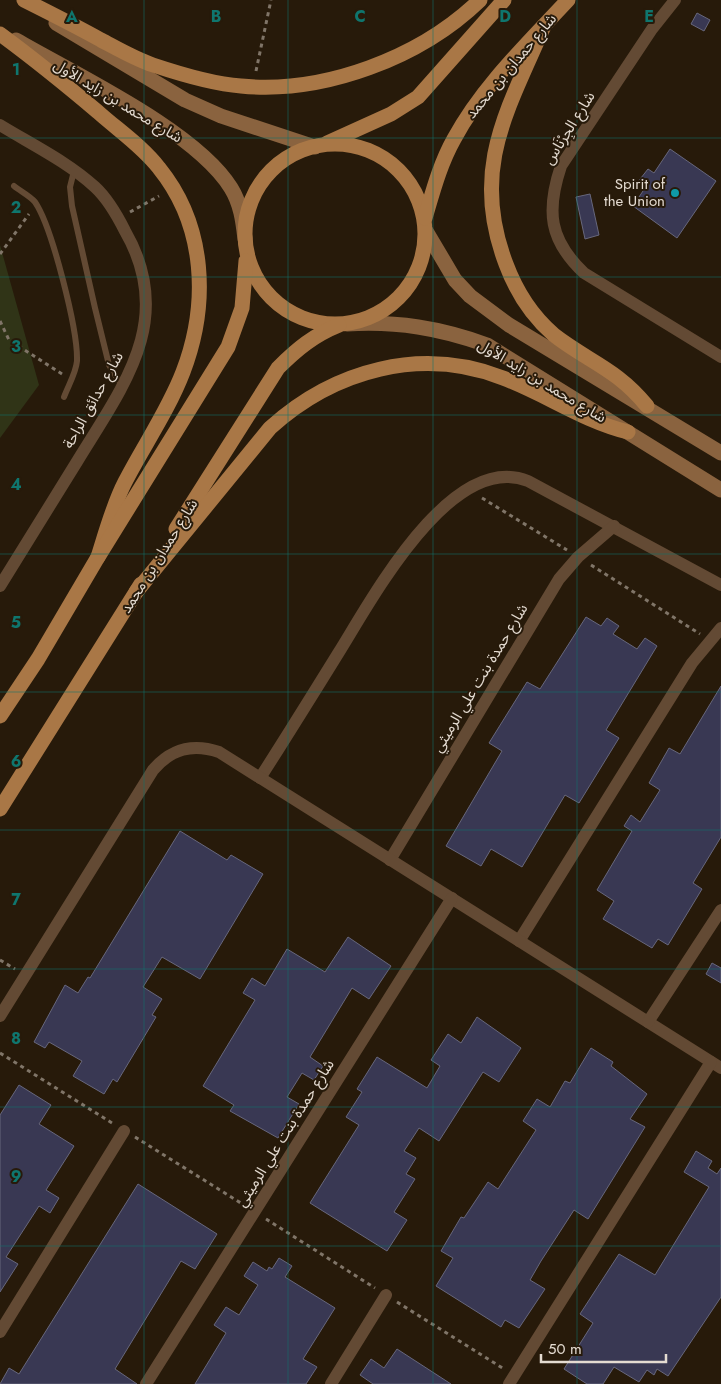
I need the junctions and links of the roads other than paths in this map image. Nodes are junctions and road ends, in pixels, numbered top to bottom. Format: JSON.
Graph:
{"nodes":[{"id":1,"x":20,"y":0,"type":"edge"},
{"id":2,"x":24,"y":0,"type":"edge"},
{"id":3,"x":480,"y":0,"type":"edge"},
{"id":4,"x":504,"y":0,"type":"edge"},
{"id":5,"x":568,"y":0,"type":"edge"},
{"id":6,"x":674,"y":0,"type":"edge"},
{"id":7,"x":544,"y":26,"type":"junction"},
{"id":8,"x":0,"y":33,"type":"edge"},
{"id":9,"x":0,"y":125,"type":"edge"},
{"id":10,"x":318,"y":146,"type":"junction"},
{"id":11,"x":74,"y":171,"type":"junction"},
{"id":12,"x":14,"y":186,"type":"dead end"},
{"id":13,"x":425,"y":224,"type":"junction"},
{"id":14,"x":246,"y":243,"type":"junction"},
{"id":15,"x":343,"y":324,"type":"junction"},
{"id":16,"x":721,"y":357,"type":"edge"},
{"id":17,"x":122,"y":387,"type":"junction"},
{"id":18,"x":64,"y":397,"type":"dead end"},
{"id":19,"x":646,"y":406,"type":"junction"},
{"id":20,"x":628,"y":432,"type":"junction"},
{"id":21,"x":721,"y":453,"type":"edge"},
{"id":22,"x":721,"y":490,"type":"edge"},
{"id":23,"x":614,"y":526,"type":"junction"},
{"id":24,"x":98,"y":557,"type":"junction"},
{"id":25,"x":721,"y":585,"type":"edge"},
{"id":26,"x":0,"y":586,"type":"edge"},
{"id":27,"x":136,"y":592,"type":"junction"},
{"id":28,"x":721,"y":628,"type":"edge"},
{"id":29,"x":1,"y":712,"type":"edge"},
{"id":30,"x":260,"y":778,"type":"junction"},
{"id":31,"x":0,"y":809,"type":"edge"},
{"id":32,"x":390,"y":860,"type":"junction"},
{"id":33,"x":452,"y":898,"type":"junction"},
{"id":34,"x":721,"y":910,"type":"edge"},
{"id":35,"x":519,"y":941,"type":"junction"},
{"id":36,"x":0,"y":1016,"type":"edge"},
{"id":37,"x":648,"y":1022,"type":"junction"},
{"id":38,"x":716,"y":1065,"type":"edge"},
{"id":39,"x":124,"y":1131,"type":"dead end"},
{"id":40,"x":386,"y":1295,"type":"dead end"},
{"id":41,"x":0,"y":1332,"type":"edge"},
{"id":42,"x":146,"y":1384,"type":"edge"},
{"id":43,"x":331,"y":1384,"type":"edge"},
{"id":44,"x":509,"y":1384,"type":"edge"}],
"edges":[{"from":1,"to":10,"type":"main road"},
{"from":2,"to":3,"type":"main road"},
{"from":4,"to":10,"type":"main road"},
{"from":5,"to":7,"type":"main road","name":"شارع حمدان بن محمد"},
{"from":6,"to":16,"type":"street","name":"شارع الجِرْنَاس"},
{"from":7,"to":13,"type":"main road","name":"شارع حمدان بن محمد"},
{"from":7,"to":19,"type":"main road"},
{"from":8,"to":14,"type":"main road","name":"شارع محمد بن زايد الأول"},
{"from":8,"to":24,"type":"main road"},
{"from":9,"to":11,"type":"street","name":"شارع حدائق الراحة"},
{"from":10,"to":13,"type":"main road"},
{"from":10,"to":14,"type":"main road"},
{"from":11,"to":17,"type":"lane"},
{"from":11,"to":17,"type":"street","name":"شارع حدائق الراحة"},
{"from":12,"to":18,"type":"lane"},
{"from":13,"to":15,"type":"main road","name":"شارع حمدان بن محمد"},
{"from":13,"to":19,"type":"main road"},
{"from":14,"to":15,"type":"main road"},
{"from":14,"to":24,"type":"main road"},
{"from":15,"to":20,"type":"main road","name":"شارع محمد بن زايد الأول"},
{"from":15,"to":27,"type":"main road","name":"شارع حمدان بن محمد"},
{"from":17,"to":26,"type":"street","name":"شارع حدائق الراحة"},
{"from":19,"to":21,"type":"main road"},
{"from":20,"to":22,"type":"main road","name":"شارع محمد بن زايد الأول"},
{"from":20,"to":27,"type":"main road"},
{"from":23,"to":25,"type":"street"},
{"from":23,"to":30,"type":"street"},
{"from":23,"to":32,"type":"street","name":"شارع حمدة بنت علي الرميثي"},
{"from":24,"to":29,"type":"main road"},
{"from":27,"to":31,"type":"main road","name":"شارع حمدان بن محمد"},
{"from":28,"to":35,"type":"street"},
{"from":30,"to":32,"type":"street"},
{"from":30,"to":36,"type":"street"},
{"from":32,"to":33,"type":"street"},
{"from":33,"to":35,"type":"street"},
{"from":33,"to":42,"type":"street","name":"شارع حمدة بنت علي الرميثي"},
{"from":34,"to":37,"type":"street"},
{"from":35,"to":37,"type":"street"},
{"from":37,"to":38,"type":"street"},
{"from":38,"to":44,"type":"street"},
{"from":39,"to":41,"type":"street"},
{"from":40,"to":43,"type":"street"}]}
